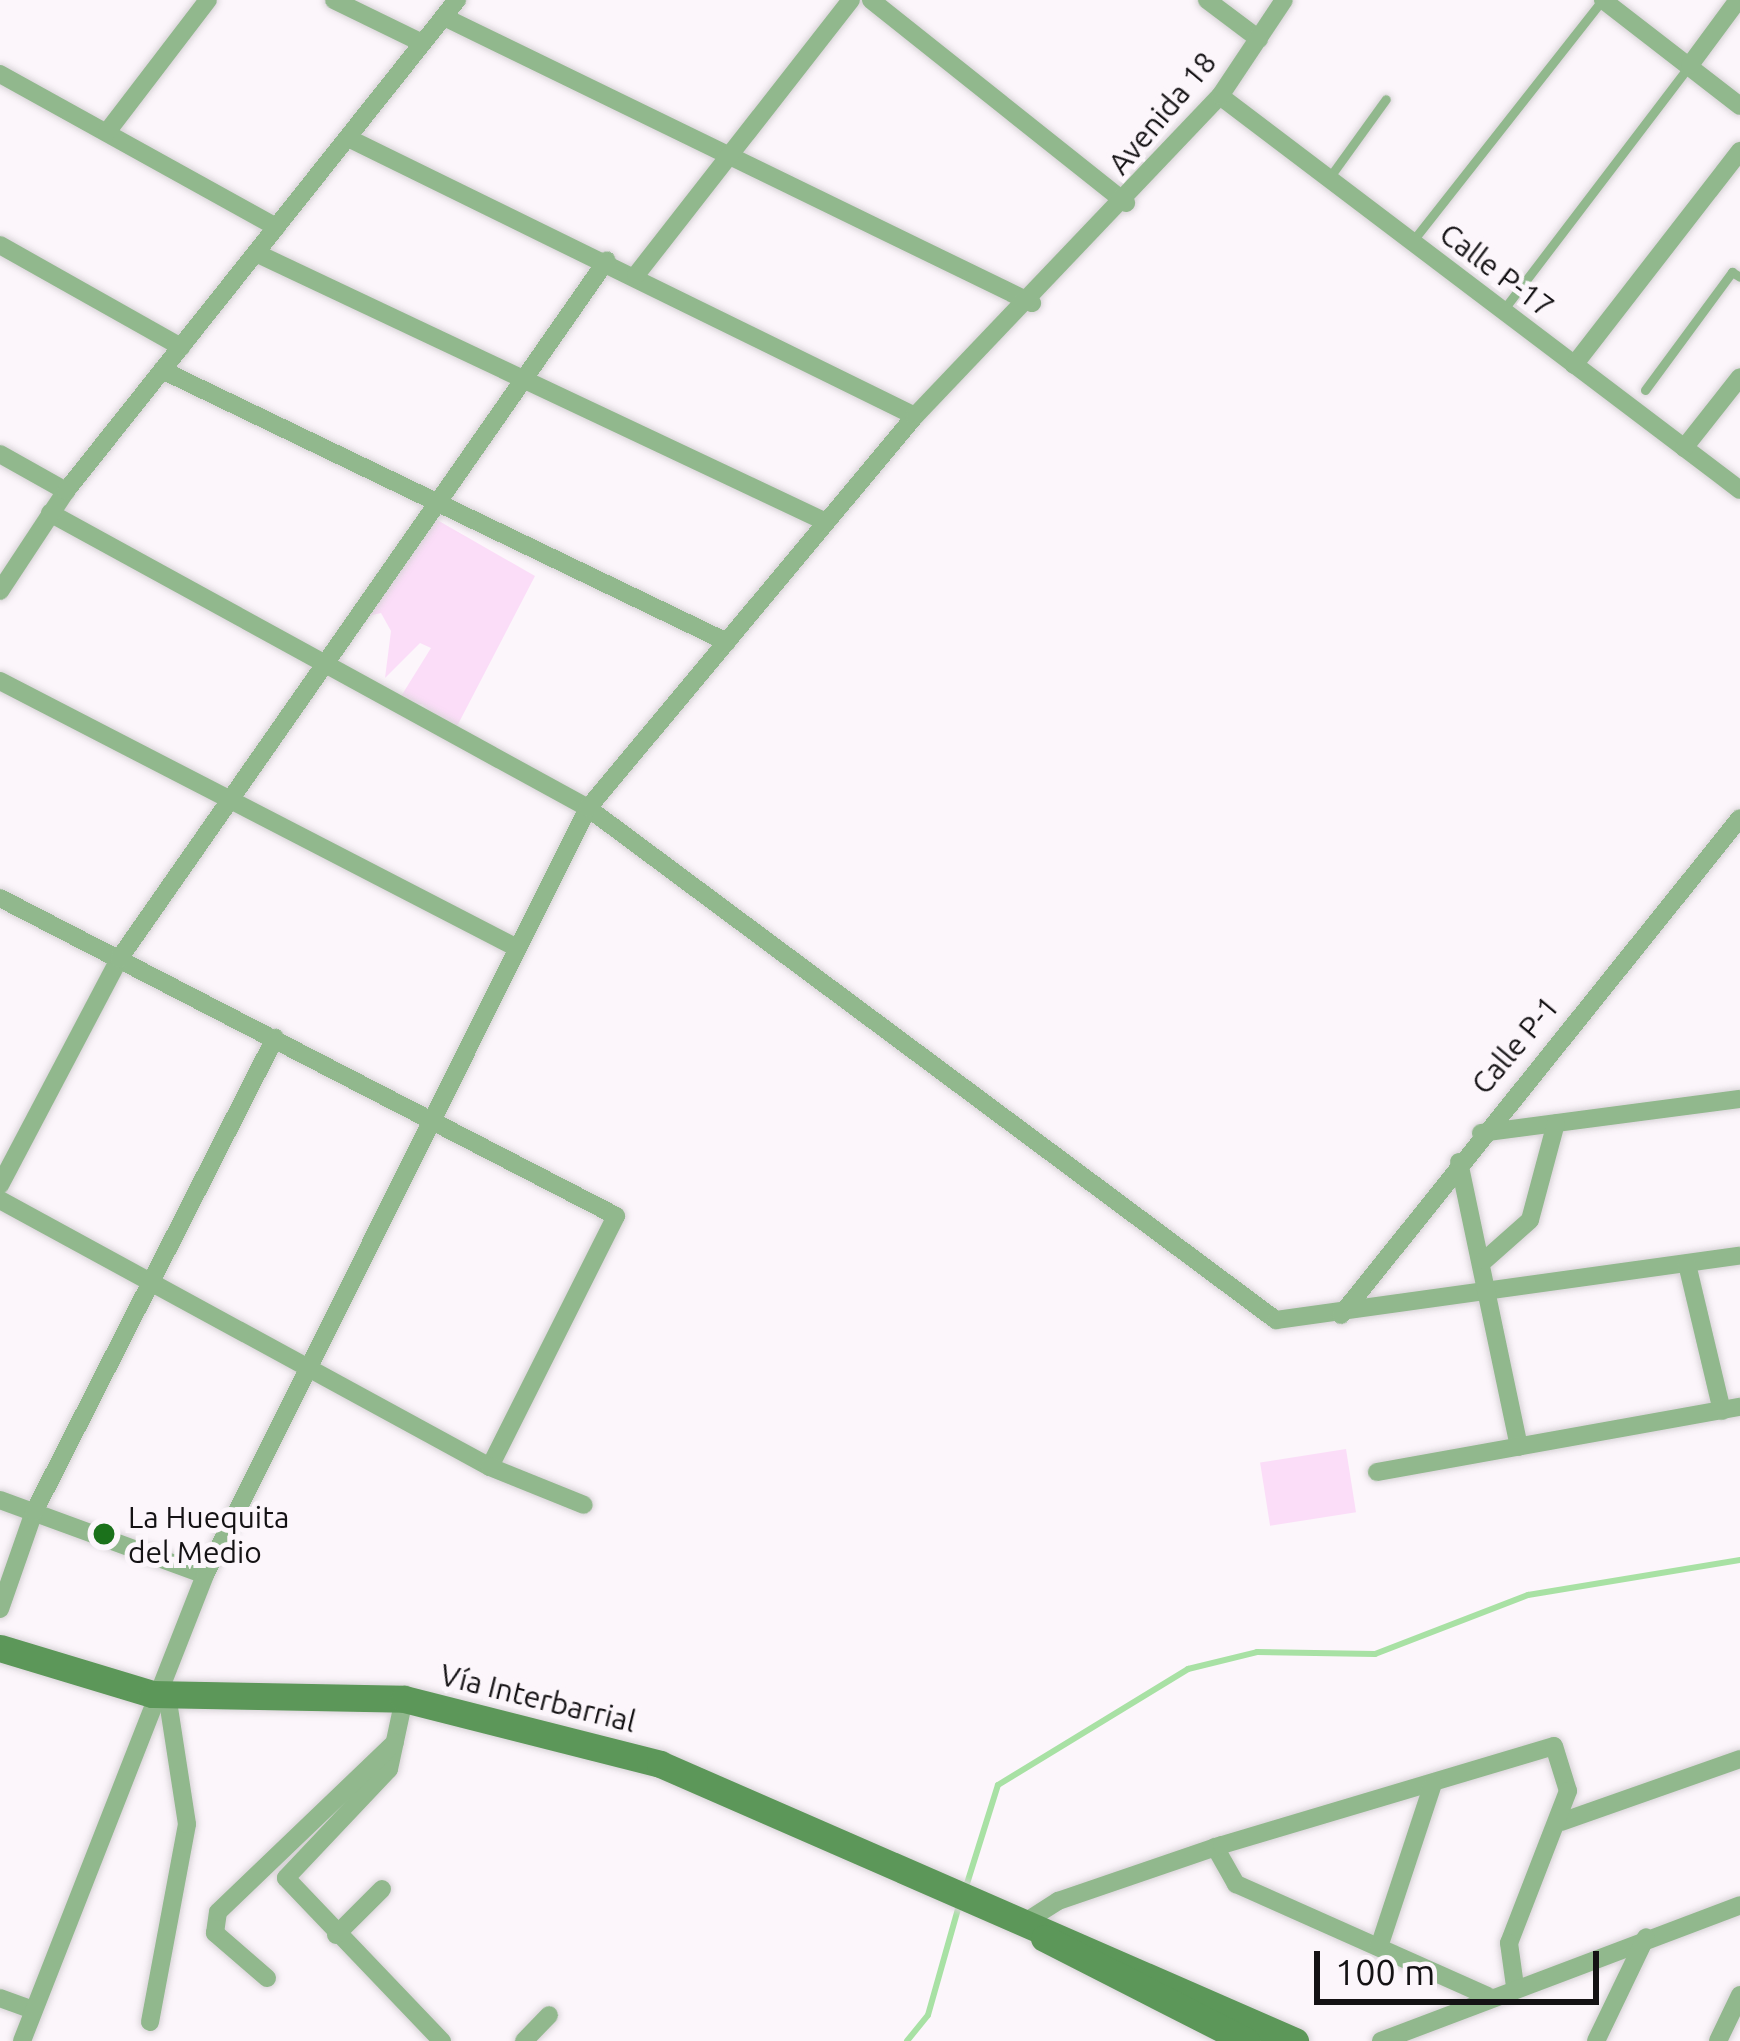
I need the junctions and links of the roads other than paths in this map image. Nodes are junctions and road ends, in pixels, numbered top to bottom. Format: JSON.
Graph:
{"nodes":[{"id":1,"x":208,"y":0,"type":"edge"},
{"id":2,"x":334,"y":0,"type":"edge"},
{"id":3,"x":457,"y":0,"type":"edge"},
{"id":4,"x":851,"y":0,"type":"edge"},
{"id":5,"x":871,"y":0,"type":"edge"},
{"id":6,"x":1207,"y":0,"type":"edge"},
{"id":7,"x":1284,"y":0,"type":"edge"},
{"id":8,"x":1602,"y":0,"type":"edge"},
{"id":9,"x":1738,"y":0,"type":"edge"},
{"id":10,"x":444,"y":17,"type":"junction"},
{"id":11,"x":1259,"y":39,"type":"junction"},
{"id":12,"x":422,"y":43,"type":"junction"},
{"id":13,"x":1690,"y":65,"type":"junction"},
{"id":14,"x":0,"y":74,"type":"edge"},
{"id":15,"x":1220,"y":96,"type":"junction"},
{"id":16,"x":1386,"y":99,"type":"dead end"},
{"id":17,"x":1740,"y":106,"type":"edge"},
{"id":18,"x":107,"y":132,"type":"junction"},
{"id":19,"x":348,"y":138,"type":"junction"},
{"id":20,"x":1740,"y":151,"type":"edge"},
{"id":21,"x":724,"y":152,"type":"junction"},
{"id":22,"x":1329,"y":178,"type":"junction"},
{"id":23,"x":1126,"y":203,"type":"junction"},
{"id":24,"x":276,"y":227,"type":"junction"},
{"id":25,"x":1411,"y":243,"type":"junction"},
{"id":26,"x":1,"y":247,"type":"edge"},
{"id":27,"x":256,"y":253,"type":"junction"},
{"id":28,"x":607,"y":260,"type":"junction"},
{"id":29,"x":636,"y":274,"type":"junction"},
{"id":30,"x":1740,"y":278,"type":"edge"},
{"id":31,"x":1032,"y":302,"type":"junction"},
{"id":32,"x":1503,"y":310,"type":"junction"},
{"id":33,"x":181,"y":347,"type":"junction"},
{"id":34,"x":1574,"y":365,"type":"junction"},
{"id":35,"x":162,"y":370,"type":"junction"},
{"id":36,"x":1740,"y":377,"type":"edge"},
{"id":37,"x":518,"y":379,"type":"junction"},
{"id":38,"x":1645,"y":390,"type":"dead end"},
{"id":39,"x":915,"y":416,"type":"junction"},
{"id":40,"x":1684,"y":448,"type":"junction"},
{"id":41,"x":0,"y":454,"type":"edge"},
{"id":42,"x":1740,"y":490,"type":"edge"},
{"id":43,"x":66,"y":491,"type":"junction"},
{"id":44,"x":437,"y":501,"type":"junction"},
{"id":45,"x":50,"y":513,"type":"junction"},
{"id":46,"x":826,"y":522,"type":"junction"},
{"id":47,"x":0,"y":591,"type":"edge"},
{"id":48,"x":727,"y":642,"type":"junction"},
{"id":49,"x":324,"y":673,"type":"junction"},
{"id":50,"x":0,"y":682,"type":"edge"},
{"id":51,"x":224,"y":799,"type":"junction"},
{"id":52,"x":588,"y":808,"type":"junction"},
{"id":53,"x":1740,"y":818,"type":"edge"},
{"id":54,"x":1740,"y":850,"type":"edge"},
{"id":55,"x":1712,"y":854,"type":"junction"},
{"id":56,"x":0,"y":898,"type":"edge"},
{"id":57,"x":517,"y":948,"type":"junction"},
{"id":58,"x":119,"y":959,"type":"junction"},
{"id":59,"x":275,"y":1038,"type":"junction"},
{"id":60,"x":1740,"y":1099,"type":"edge"},
{"id":61,"x":431,"y":1116,"type":"junction"},
{"id":62,"x":1556,"y":1123,"type":"junction"},
{"id":63,"x":1481,"y":1133,"type":"junction"},
{"id":64,"x":1459,"y":1162,"type":"junction"},
{"id":65,"x":0,"y":1185,"type":"edge"},
{"id":66,"x":0,"y":1200,"type":"edge"},
{"id":67,"x":1740,"y":1256,"type":"edge"},
{"id":68,"x":1485,"y":1260,"type":"junction"},
{"id":69,"x":1688,"y":1264,"type":"junction"},
{"id":70,"x":153,"y":1279,"type":"junction"},
{"id":71,"x":1492,"y":1293,"type":"junction"},
{"id":72,"x":1341,"y":1315,"type":"junction"},
{"id":73,"x":310,"y":1361,"type":"junction"},
{"id":74,"x":1731,"y":1409,"type":"edge"},
{"id":75,"x":1519,"y":1447,"type":"junction"},
{"id":76,"x":490,"y":1467,"type":"junction"},
{"id":77,"x":1377,"y":1472,"type":"dead end"},
{"id":78,"x":0,"y":1500,"type":"edge"},
{"id":79,"x":584,"y":1505,"type":"dead end"},
{"id":80,"x":34,"y":1512,"type":"junction"},
{"id":81,"x":205,"y":1575,"type":"junction"},
{"id":82,"x":0,"y":1609,"type":"edge"},
{"id":83,"x":0,"y":1648,"type":"edge"},
{"id":84,"x":160,"y":1694,"type":"junction"},
{"id":85,"x":404,"y":1700,"type":"junction"},
{"id":86,"x":395,"y":1742,"type":"junction"},
{"id":87,"x":1740,"y":1760,"type":"edge"},
{"id":88,"x":1433,"y":1784,"type":"junction"},
{"id":89,"x":1561,"y":1822,"type":"junction"},
{"id":90,"x":1215,"y":1847,"type":"junction"},
{"id":91,"x":382,"y":1888,"type":"dead end"},
{"id":92,"x":1740,"y":1905,"type":"edge"},
{"id":93,"x":1021,"y":1923,"type":"junction"},
{"id":94,"x":336,"y":1935,"type":"junction"},
{"id":95,"x":1646,"y":1936,"type":"junction"},
{"id":96,"x":1379,"y":1948,"type":"junction"},
{"id":97,"x":267,"y":1978,"type":"dead end"},
{"id":98,"x":1515,"y":1986,"type":"junction"},
{"id":99,"x":1740,"y":1995,"type":"edge"},
{"id":100,"x":1487,"y":1996,"type":"junction"},
{"id":101,"x":0,"y":1998,"type":"edge"},
{"id":102,"x":33,"y":2010,"type":"junction"},
{"id":103,"x":549,"y":2015,"type":"dead end"},
{"id":104,"x":150,"y":2021,"type":"dead end"},
{"id":105,"x":1234,"y":2039,"type":"edge"},
{"id":106,"x":22,"y":2041,"type":"edge"},
{"id":107,"x":442,"y":2041,"type":"edge"},
{"id":108,"x":524,"y":2041,"type":"edge"},
{"id":109,"x":1294,"y":2041,"type":"edge"},
{"id":110,"x":1381,"y":2041,"type":"edge"},
{"id":111,"x":1595,"y":2041,"type":"edge"},
{"id":112,"x":1718,"y":2041,"type":"edge"}],
"edges":[{"from":1,"to":18,"type":"street"},
{"from":2,"to":12,"type":"street"},
{"from":3,"to":10,"type":"street"},
{"from":4,"to":21,"type":"street"},
{"from":5,"to":23,"type":"street"},
{"from":6,"to":11,"type":"street"},
{"from":7,"to":11,"type":"street","name":"Avenida 18"},
{"from":8,"to":13,"type":"street"},
{"from":8,"to":25,"type":"lane"},
{"from":9,"to":13,"type":"street"},
{"from":10,"to":12,"type":"street"},
{"from":10,"to":21,"type":"street"},
{"from":11,"to":15,"type":"street","name":"Avenida 18"},
{"from":12,"to":19,"type":"street"},
{"from":13,"to":17,"type":"street"},
{"from":13,"to":32,"type":"lane"},
{"from":14,"to":18,"type":"street"},
{"from":15,"to":22,"type":"street","name":"Calle P-17"},
{"from":15,"to":23,"type":"street","name":"Avenida 18"},
{"from":16,"to":22,"type":"lane"},
{"from":18,"to":24,"type":"street"},
{"from":19,"to":24,"type":"street"},
{"from":19,"to":28,"type":"street"},
{"from":20,"to":34,"type":"street"},
{"from":21,"to":29,"type":"street"},
{"from":21,"to":31,"type":"street"},
{"from":22,"to":25,"type":"street","name":"Calle P-17"},
{"from":23,"to":31,"type":"street","name":"Avenida 18"},
{"from":24,"to":27,"type":"street"},
{"from":25,"to":32,"type":"street","name":"Calle P-17"},
{"from":26,"to":33,"type":"street"},
{"from":27,"to":33,"type":"street"},
{"from":27,"to":37,"type":"street"},
{"from":28,"to":29,"type":"street"},
{"from":28,"to":37,"type":"street"},
{"from":29,"to":39,"type":"street"},
{"from":30,"to":38,"type":"lane"},
{"from":31,"to":39,"type":"street","name":"Avenida 18"},
{"from":32,"to":34,"type":"street","name":"Calle P-17"},
{"from":33,"to":35,"type":"street"},
{"from":34,"to":40,"type":"street","name":"Calle P-17"},
{"from":35,"to":43,"type":"street"},
{"from":35,"to":44,"type":"street"},
{"from":36,"to":40,"type":"street"},
{"from":37,"to":44,"type":"street"},
{"from":37,"to":46,"type":"street"},
{"from":39,"to":46,"type":"street","name":"Avenida 18"},
{"from":40,"to":42,"type":"street","name":"Calle P-17"},
{"from":41,"to":43,"type":"street"},
{"from":43,"to":45,"type":"street"},
{"from":44,"to":48,"type":"street"},
{"from":44,"to":49,"type":"street"},
{"from":45,"to":47,"type":"street"},
{"from":45,"to":49,"type":"street"},
{"from":46,"to":48,"type":"street","name":"Avenida 18"},
{"from":48,"to":52,"type":"street","name":"Avenida 18"},
{"from":49,"to":51,"type":"street"},
{"from":49,"to":52,"type":"street"},
{"from":50,"to":51,"type":"street"},
{"from":51,"to":57,"type":"street"},
{"from":51,"to":58,"type":"street"},
{"from":52,"to":57,"type":"street","name":"Avenida 18"},
{"from":52,"to":72,"type":"street"},
{"from":53,"to":55,"type":"street","name":"Calle P-1"},
{"from":54,"to":55,"type":"street"},
{"from":55,"to":63,"type":"street","name":"Calle P-1"},
{"from":56,"to":58,"type":"street"},
{"from":57,"to":61,"type":"street","name":"Avenida 18"},
{"from":58,"to":59,"type":"street"},
{"from":58,"to":65,"type":"street"},
{"from":59,"to":61,"type":"street"},
{"from":59,"to":70,"type":"street"},
{"from":60,"to":62,"type":"street"},
{"from":61,"to":73,"type":"street","name":"Avenida 18"},
{"from":61,"to":76,"type":"street"},
{"from":62,"to":63,"type":"street"},
{"from":62,"to":68,"type":"street"},
{"from":63,"to":64,"type":"street","name":"Calle P-1"},
{"from":64,"to":68,"type":"street"},
{"from":64,"to":72,"type":"street","name":"Calle P-1"},
{"from":66,"to":70,"type":"street"},
{"from":67,"to":69,"type":"street"},
{"from":68,"to":71,"type":"street"},
{"from":69,"to":71,"type":"street"},
{"from":69,"to":74,"type":"street"},
{"from":70,"to":73,"type":"street"},
{"from":70,"to":80,"type":"street"},
{"from":71,"to":72,"type":"street"},
{"from":71,"to":75,"type":"street"},
{"from":73,"to":76,"type":"street"},
{"from":73,"to":81,"type":"street","name":"Avenida 18"},
{"from":74,"to":75,"type":"street"},
{"from":75,"to":77,"type":"street"},
{"from":76,"to":79,"type":"street"},
{"from":78,"to":80,"type":"street"},
{"from":80,"to":81,"type":"street"},
{"from":80,"to":82,"type":"street"},
{"from":81,"to":84,"type":"street","name":"Avenida 18"},
{"from":83,"to":84,"type":"main road","name":"Vía Interbarrial"},
{"from":84,"to":85,"type":"main road","name":"Vía Interbarrial"},
{"from":84,"to":102,"type":"street","name":"Avenida 18"},
{"from":84,"to":104,"type":"street"},
{"from":85,"to":86,"type":"street"},
{"from":85,"to":93,"type":"main road","name":"Vía Interbarrial"},
{"from":86,"to":94,"type":"street"},
{"from":86,"to":97,"type":"street"},
{"from":87,"to":89,"type":"street"},
{"from":88,"to":89,"type":"street"},
{"from":88,"to":90,"type":"street"},
{"from":88,"to":96,"type":"street"},
{"from":89,"to":98,"type":"street"},
{"from":90,"to":93,"type":"street"},
{"from":90,"to":96,"type":"street"},
{"from":91,"to":94,"type":"street"},
{"from":92,"to":95,"type":"street"},
{"from":93,"to":105,"type":"main road","name":"Vía Interbarrial"},
{"from":93,"to":109,"type":"main road","name":"Vía Interbarrial"},
{"from":94,"to":107,"type":"street"},
{"from":95,"to":98,"type":"street"},
{"from":95,"to":111,"type":"street"},
{"from":96,"to":100,"type":"street"},
{"from":98,"to":100,"type":"street"},
{"from":99,"to":112,"type":"street"},
{"from":100,"to":110,"type":"street"},
{"from":101,"to":102,"type":"street"},
{"from":102,"to":106,"type":"street","name":"Avenida 18"},
{"from":103,"to":108,"type":"street"}]}
